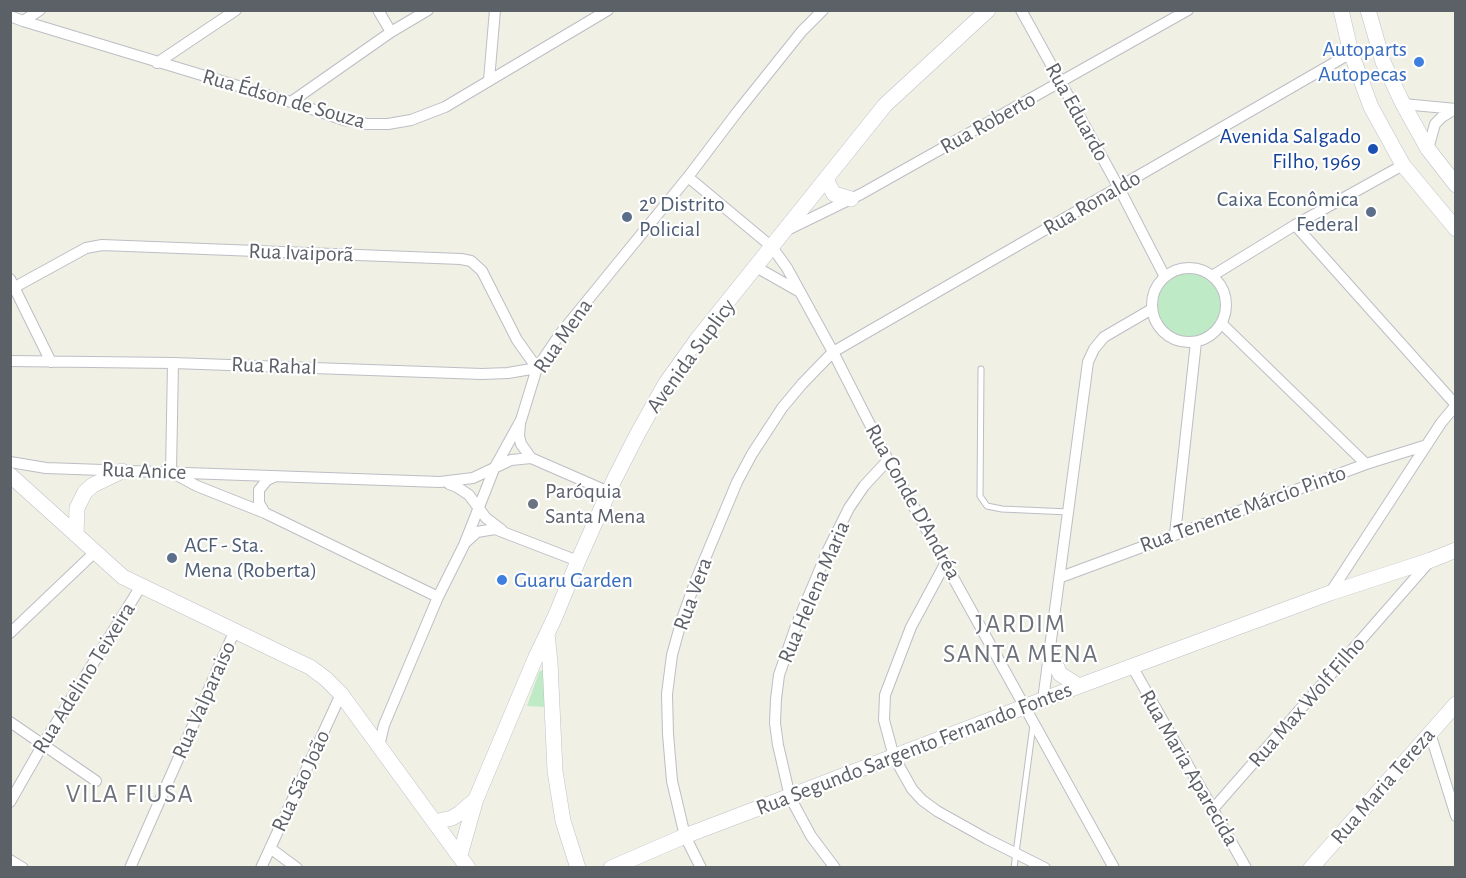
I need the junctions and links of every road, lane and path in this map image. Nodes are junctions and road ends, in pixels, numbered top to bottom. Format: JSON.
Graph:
{"nodes":[{"id":1,"x":40,"y":10,"type":"edge"},
{"id":2,"x":236,"y":10,"type":"edge"},
{"id":3,"x":378,"y":10,"type":"edge"},
{"id":4,"x":428,"y":10,"type":"edge"},
{"id":5,"x":495,"y":10,"type":"edge"},
{"id":6,"x":586,"y":10,"type":"edge"},
{"id":7,"x":608,"y":10,"type":"edge"},
{"id":8,"x":823,"y":10,"type":"edge"},
{"id":9,"x":988,"y":10,"type":"edge"},
{"id":10,"x":1021,"y":10,"type":"edge"},
{"id":11,"x":1188,"y":10,"type":"edge"},
{"id":12,"x":1341,"y":10,"type":"edge"},
{"id":13,"x":1368,"y":10,"type":"edge"},
{"id":14,"x":10,"y":16,"type":"edge"},
{"id":15,"x":23,"y":21,"type":"junction"},
{"id":16,"x":583,"y":26,"type":"junction"},
{"id":17,"x":391,"y":32,"type":"junction"},
{"id":18,"x":1351,"y":53,"type":"junction"},
{"id":19,"x":157,"y":63,"type":"junction"},
{"id":20,"x":489,"y":80,"type":"junction"},
{"id":21,"x":1061,"y":82,"type":"junction"},
{"id":22,"x":291,"y":102,"type":"junction"},
{"id":23,"x":1403,"y":104,"type":"junction"},
{"id":24,"x":1455,"y":108,"type":"edge"},
{"id":25,"x":1428,"y":149,"type":"junction"},
{"id":26,"x":1403,"y":165,"type":"junction"},
{"id":27,"x":688,"y":177,"type":"junction"},
{"id":28,"x":826,"y":180,"type":"junction"},
{"id":29,"x":1455,"y":185,"type":"edge"},
{"id":30,"x":1119,"y":188,"type":"junction"},
{"id":31,"x":851,"y":199,"type":"junction"},
{"id":32,"x":1295,"y":225,"type":"junction"},
{"id":33,"x":1455,"y":229,"type":"edge"},
{"id":34,"x":786,"y":230,"type":"junction"},
{"id":35,"x":772,"y":247,"type":"junction"},
{"id":36,"x":756,"y":267,"type":"junction"},
{"id":37,"x":1212,"y":276,"type":"junction"},
{"id":38,"x":1166,"y":277,"type":"junction"},
{"id":39,"x":13,"y":283,"type":"edge"},
{"id":40,"x":800,"y":292,"type":"junction"},
{"id":41,"x":1152,"y":309,"type":"junction"},
{"id":42,"x":1222,"y":324,"type":"junction"},
{"id":43,"x":1196,"y":342,"type":"junction"},
{"id":44,"x":833,"y":352,"type":"junction"},
{"id":45,"x":10,"y":361,"type":"edge"},
{"id":46,"x":51,"y":362,"type":"junction"},
{"id":47,"x":173,"y":363,"type":"junction"},
{"id":48,"x":537,"y":368,"type":"junction"},
{"id":49,"x":981,"y":369,"type":"dead end"},
{"id":50,"x":1455,"y":405,"type":"edge"},
{"id":51,"x":521,"y":420,"type":"junction"},
{"id":52,"x":1427,"y":445,"type":"junction"},
{"id":53,"x":531,"y":458,"type":"junction"},
{"id":54,"x":888,"y":460,"type":"junction"},
{"id":55,"x":10,"y":462,"type":"edge"},
{"id":56,"x":1366,"y":464,"type":"junction"},
{"id":57,"x":494,"y":469,"type":"junction"},
{"id":58,"x":122,"y":471,"type":"junction"},
{"id":59,"x":171,"y":472,"type":"junction"},
{"id":60,"x":10,"y":475,"type":"edge"},
{"id":61,"x":277,"y":476,"type":"junction"},
{"id":62,"x":440,"y":482,"type":"junction"},
{"id":63,"x":609,"y":492,"type":"junction"},
{"id":64,"x":478,"y":507,"type":"junction"},
{"id":65,"x":1069,"y":512,"type":"junction"},
{"id":66,"x":265,"y":513,"type":"junction"},
{"id":67,"x":504,"y":531,"type":"junction"},
{"id":68,"x":1175,"y":534,"type":"junction"},
{"id":69,"x":76,"y":535,"type":"junction"},
{"id":70,"x":464,"y":545,"type":"junction"},
{"id":71,"x":1455,"y":550,"type":"edge"},
{"id":72,"x":94,"y":553,"type":"junction"},
{"id":73,"x":1431,"y":560,"type":"junction"},
{"id":74,"x":578,"y":561,"type":"junction"},
{"id":75,"x":946,"y":562,"type":"junction"},
{"id":76,"x":1401,"y":570,"type":"junction"},
{"id":77,"x":1061,"y":577,"type":"junction"},
{"id":78,"x":141,"y":586,"type":"junction"},
{"id":79,"x":1330,"y":593,"type":"junction"},
{"id":80,"x":1401,"y":594,"type":"junction"},
{"id":81,"x":438,"y":597,"type":"junction"},
{"id":82,"x":13,"y":626,"type":"edge"},
{"id":83,"x":235,"y":630,"type":"junction"},
{"id":84,"x":547,"y":634,"type":"junction"},
{"id":85,"x":1050,"y":652,"type":"junction"},
{"id":86,"x":1133,"y":668,"type":"junction"},
{"id":87,"x":1079,"y":686,"type":"junction"},
{"id":88,"x":341,"y":694,"type":"junction"},
{"id":89,"x":1043,"y":700,"type":"junction"},
{"id":90,"x":1455,"y":704,"type":"edge"},
{"id":91,"x":1030,"y":714,"type":"junction"},
{"id":92,"x":10,"y":722,"type":"edge"},
{"id":93,"x":1430,"y":733,"type":"junction"},
{"id":94,"x":42,"y":746,"type":"junction"},
{"id":95,"x":379,"y":746,"type":"junction"},
{"id":96,"x":894,"y":757,"type":"junction"},
{"id":97,"x":96,"y":781,"type":"dead end"},
{"id":98,"x":790,"y":797,"type":"junction"},
{"id":99,"x":477,"y":799,"type":"junction"},
{"id":100,"x":10,"y":802,"type":"edge"},
{"id":101,"x":1213,"y":809,"type":"junction"},
{"id":102,"x":1455,"y":816,"type":"edge"},
{"id":103,"x":435,"y":822,"type":"junction"},
{"id":104,"x":685,"y":836,"type":"junction"},
{"id":105,"x":270,"y":848,"type":"junction"},
{"id":106,"x":1016,"y":855,"type":"junction"},
{"id":107,"x":10,"y":860,"type":"edge"},
{"id":108,"x":464,"y":861,"type":"edge"},
{"id":109,"x":23,"y":867,"type":"edge"},
{"id":110,"x":130,"y":867,"type":"edge"},
{"id":111,"x":261,"y":867,"type":"edge"},
{"id":112,"x":297,"y":867,"type":"edge"},
{"id":113,"x":578,"y":867,"type":"edge"},
{"id":114,"x":610,"y":867,"type":"edge"},
{"id":115,"x":701,"y":867,"type":"edge"},
{"id":116,"x":835,"y":867,"type":"edge"},
{"id":117,"x":1014,"y":867,"type":"edge"},
{"id":118,"x":1045,"y":867,"type":"edge"},
{"id":119,"x":1114,"y":867,"type":"edge"},
{"id":120,"x":1246,"y":867,"type":"edge"},
{"id":121,"x":1311,"y":867,"type":"edge"}],
"edges":[{"from":1,"to":15,"type":"street"},
{"from":2,"to":19,"type":"street"},
{"from":3,"to":17,"type":"street"},
{"from":4,"to":17,"type":"street"},
{"from":5,"to":20,"type":"street"},
{"from":6,"to":16,"type":"street"},
{"from":7,"to":16,"type":"street","name":"Rua Édson de Souza"},
{"from":8,"to":27,"type":"street","name":"Rua Mena"},
{"from":9,"to":28,"type":"street","name":"Avenida Suplicy"},
{"from":10,"to":21,"type":"street","name":"Rua Eduardo"},
{"from":11,"to":21,"type":"street","name":"Rua Roberto"},
{"from":12,"to":18,"type":"street"},
{"from":13,"to":23,"type":"street"},
{"from":14,"to":15,"type":"street","name":"Rua Édson de Souza"},
{"from":15,"to":19,"type":"street","name":"Rua Édson de Souza"},
{"from":16,"to":20,"type":"street","name":"Rua Édson de Souza"},
{"from":17,"to":22,"type":"street"},
{"from":18,"to":26,"type":"street"},
{"from":18,"to":30,"type":"street","name":"Rua Ronaldo"},
{"from":19,"to":22,"type":"street","name":"Rua Édson de Souza"},
{"from":20,"to":22,"type":"street","name":"Rua Édson de Souza"},
{"from":21,"to":30,"type":"street","name":"Rua Eduardo"},
{"from":21,"to":31,"type":"street","name":"Rua Roberto"},
{"from":23,"to":24,"type":"street"},
{"from":23,"to":25,"type":"street"},
{"from":24,"to":25,"type":"street"},
{"from":25,"to":29,"type":"street"},
{"from":26,"to":32,"type":"street"},
{"from":26,"to":33,"type":"street"},
{"from":27,"to":35,"type":"street","name":"Rua Conde D'Andréa"},
{"from":27,"to":48,"type":"street","name":"Rua Mena"},
{"from":28,"to":31,"type":"street"},
{"from":28,"to":34,"type":"street","name":"Avenida Suplicy"},
{"from":30,"to":38,"type":"street","name":"Rua Eduardo"},
{"from":30,"to":44,"type":"street","name":"Rua Ronaldo"},
{"from":31,"to":34,"type":"street","name":"Rua Roberto"},
{"from":32,"to":37,"type":"street"},
{"from":32,"to":50,"type":"street"},
{"from":34,"to":35,"type":"street","name":"Avenida Suplicy"},
{"from":35,"to":36,"type":"street","name":"Avenida Suplicy"},
{"from":35,"to":40,"type":"street","name":"Rua Conde D'Andréa"},
{"from":36,"to":40,"type":"street"},
{"from":36,"to":63,"type":"street","name":"Avenida Suplicy"},
{"from":37,"to":38,"type":"street"},
{"from":37,"to":42,"type":"street"},
{"from":38,"to":41,"type":"street"},
{"from":39,"to":46,"type":"street"},
{"from":39,"to":48,"type":"street","name":"Rua Ivaiporã"},
{"from":40,"to":44,"type":"street","name":"Rua Conde D'Andréa"},
{"from":41,"to":43,"type":"street"},
{"from":41,"to":65,"type":"street"},
{"from":42,"to":43,"type":"street"},
{"from":42,"to":56,"type":"street"},
{"from":43,"to":68,"type":"street"},
{"from":44,"to":54,"type":"street","name":"Rua Conde D'Andréa"},
{"from":44,"to":104,"type":"street","name":"Rua Vera"},
{"from":45,"to":46,"type":"street","name":"Rua Rahal"},
{"from":46,"to":47,"type":"street","name":"Rua Rahal"},
{"from":47,"to":48,"type":"street","name":"Rua Rahal"},
{"from":47,"to":59,"type":"street"},
{"from":48,"to":51,"type":"street","name":"Rua Mena"},
{"from":49,"to":65,"type":"lane"},
{"from":50,"to":52,"type":"street"},
{"from":51,"to":53,"type":"street"},
{"from":51,"to":57,"type":"street","name":"Rua Mena"},
{"from":52,"to":56,"type":"street","name":"Rua Tenente Márcio Pinto"},
{"from":52,"to":79,"type":"street"},
{"from":53,"to":57,"type":"street","name":"Rua Anice"},
{"from":53,"to":63,"type":"street"},
{"from":54,"to":75,"type":"street","name":"Rua Conde D'Andréa"},
{"from":54,"to":98,"type":"street","name":"Rua Helena Maria"},
{"from":55,"to":58,"type":"street","name":"Rua Anice"},
{"from":56,"to":68,"type":"street","name":"Rua Tenente Márcio Pinto"},
{"from":57,"to":62,"type":"street","name":"Rua Anice"},
{"from":57,"to":64,"type":"street","name":"Rua Mena"},
{"from":58,"to":59,"type":"street","name":"Rua Anice"},
{"from":58,"to":69,"type":"street"},
{"from":59,"to":61,"type":"street","name":"Rua Anice"},
{"from":59,"to":66,"type":"street"},
{"from":60,"to":69,"type":"street"},
{"from":61,"to":62,"type":"street","name":"Rua Anice"},
{"from":61,"to":66,"type":"street"},
{"from":62,"to":64,"type":"street","name":"Rua Anice"},
{"from":63,"to":74,"type":"street","name":"Avenida Suplicy"},
{"from":64,"to":67,"type":"street","name":"Rua Anice"},
{"from":64,"to":70,"type":"street","name":"Rua Mena"},
{"from":65,"to":77,"type":"street"},
{"from":66,"to":81,"type":"street"},
{"from":67,"to":70,"type":"street"},
{"from":67,"to":74,"type":"street"},
{"from":68,"to":77,"type":"street","name":"Rua Tenente Márcio Pinto"},
{"from":69,"to":72,"type":"street"},
{"from":70,"to":81,"type":"street","name":"Rua Mena"},
{"from":71,"to":73,"type":"street","name":"Rua Segundo Sargento Fernando Fontes"},
{"from":72,"to":78,"type":"street"},
{"from":72,"to":82,"type":"street"},
{"from":73,"to":76,"type":"street","name":"Rua Segundo Sargento Fernando Fontes"},
{"from":73,"to":80,"type":"street","name":"Rua Max Wolf Filho"},
{"from":74,"to":84,"type":"street","name":"Avenida Suplicy"},
{"from":75,"to":91,"type":"street","name":"Rua Conde D'Andréa"},
{"from":75,"to":96,"type":"street"},
{"from":76,"to":79,"type":"street","name":"Rua Segundo Sargento Fernando Fontes"},
{"from":76,"to":80,"type":"street"},
{"from":77,"to":85,"type":"street"},
{"from":78,"to":83,"type":"street"},
{"from":78,"to":94,"type":"street","name":"Rua Adelino Teixeira"},
{"from":79,"to":86,"type":"street","name":"Rua Segundo Sargento Fernando Fontes"},
{"from":80,"to":101,"type":"street","name":"Rua Max Wolf Filho"},
{"from":81,"to":95,"type":"street","name":"Rua Mena"},
{"from":83,"to":88,"type":"street"},
{"from":83,"to":110,"type":"street","name":"Rua Valparaiso"},
{"from":84,"to":99,"type":"street","name":"Avenida Suplicy"},
{"from":84,"to":113,"type":"street"},
{"from":85,"to":87,"type":"street"},
{"from":85,"to":89,"type":"street"},
{"from":86,"to":87,"type":"street","name":"Rua Segundo Sargento Fernando Fontes"},
{"from":86,"to":101,"type":"street","name":"Rua Maria Aparecida"},
{"from":87,"to":89,"type":"street","name":"Rua Segundo Sargento Fernando Fontes"},
{"from":88,"to":95,"type":"street"},
{"from":88,"to":105,"type":"street","name":"Rua São João"},
{"from":89,"to":91,"type":"street","name":"Rua Segundo Sargento Fernando Fontes"},
{"from":90,"to":93,"type":"street","name":"Rua Maria Tereza"},
{"from":91,"to":96,"type":"street","name":"Rua Segundo Sargento Fernando Fontes"},
{"from":91,"to":106,"type":"lane"},
{"from":91,"to":119,"type":"street","name":"Rua Conde D'Andréa"},
{"from":92,"to":94,"type":"street"},
{"from":93,"to":102,"type":"street"},
{"from":93,"to":121,"type":"street","name":"Rua Maria Tereza"},
{"from":94,"to":97,"type":"street"},
{"from":94,"to":100,"type":"street","name":"Rua Adelino Teixeira"},
{"from":95,"to":103,"type":"street"},
{"from":96,"to":98,"type":"street","name":"Rua Segundo Sargento Fernando Fontes"},
{"from":96,"to":106,"type":"street"},
{"from":98,"to":104,"type":"street","name":"Rua Segundo Sargento Fernando Fontes"},
{"from":98,"to":116,"type":"street","name":"Rua Helena Maria"},
{"from":99,"to":103,"type":"street"},
{"from":99,"to":108,"type":"street","name":"Avenida Suplicy"},
{"from":101,"to":120,"type":"street","name":"Rua Maria Aparecida"},
{"from":103,"to":108,"type":"street"},
{"from":104,"to":114,"type":"street","name":"Rua Segundo Sargento Fernando Fontes"},
{"from":104,"to":115,"type":"street","name":"Rua Vera"},
{"from":105,"to":111,"type":"street","name":"Rua São João"},
{"from":105,"to":112,"type":"street"},
{"from":106,"to":117,"type":"lane"},
{"from":106,"to":118,"type":"street"},
{"from":107,"to":109,"type":"street"}]}
